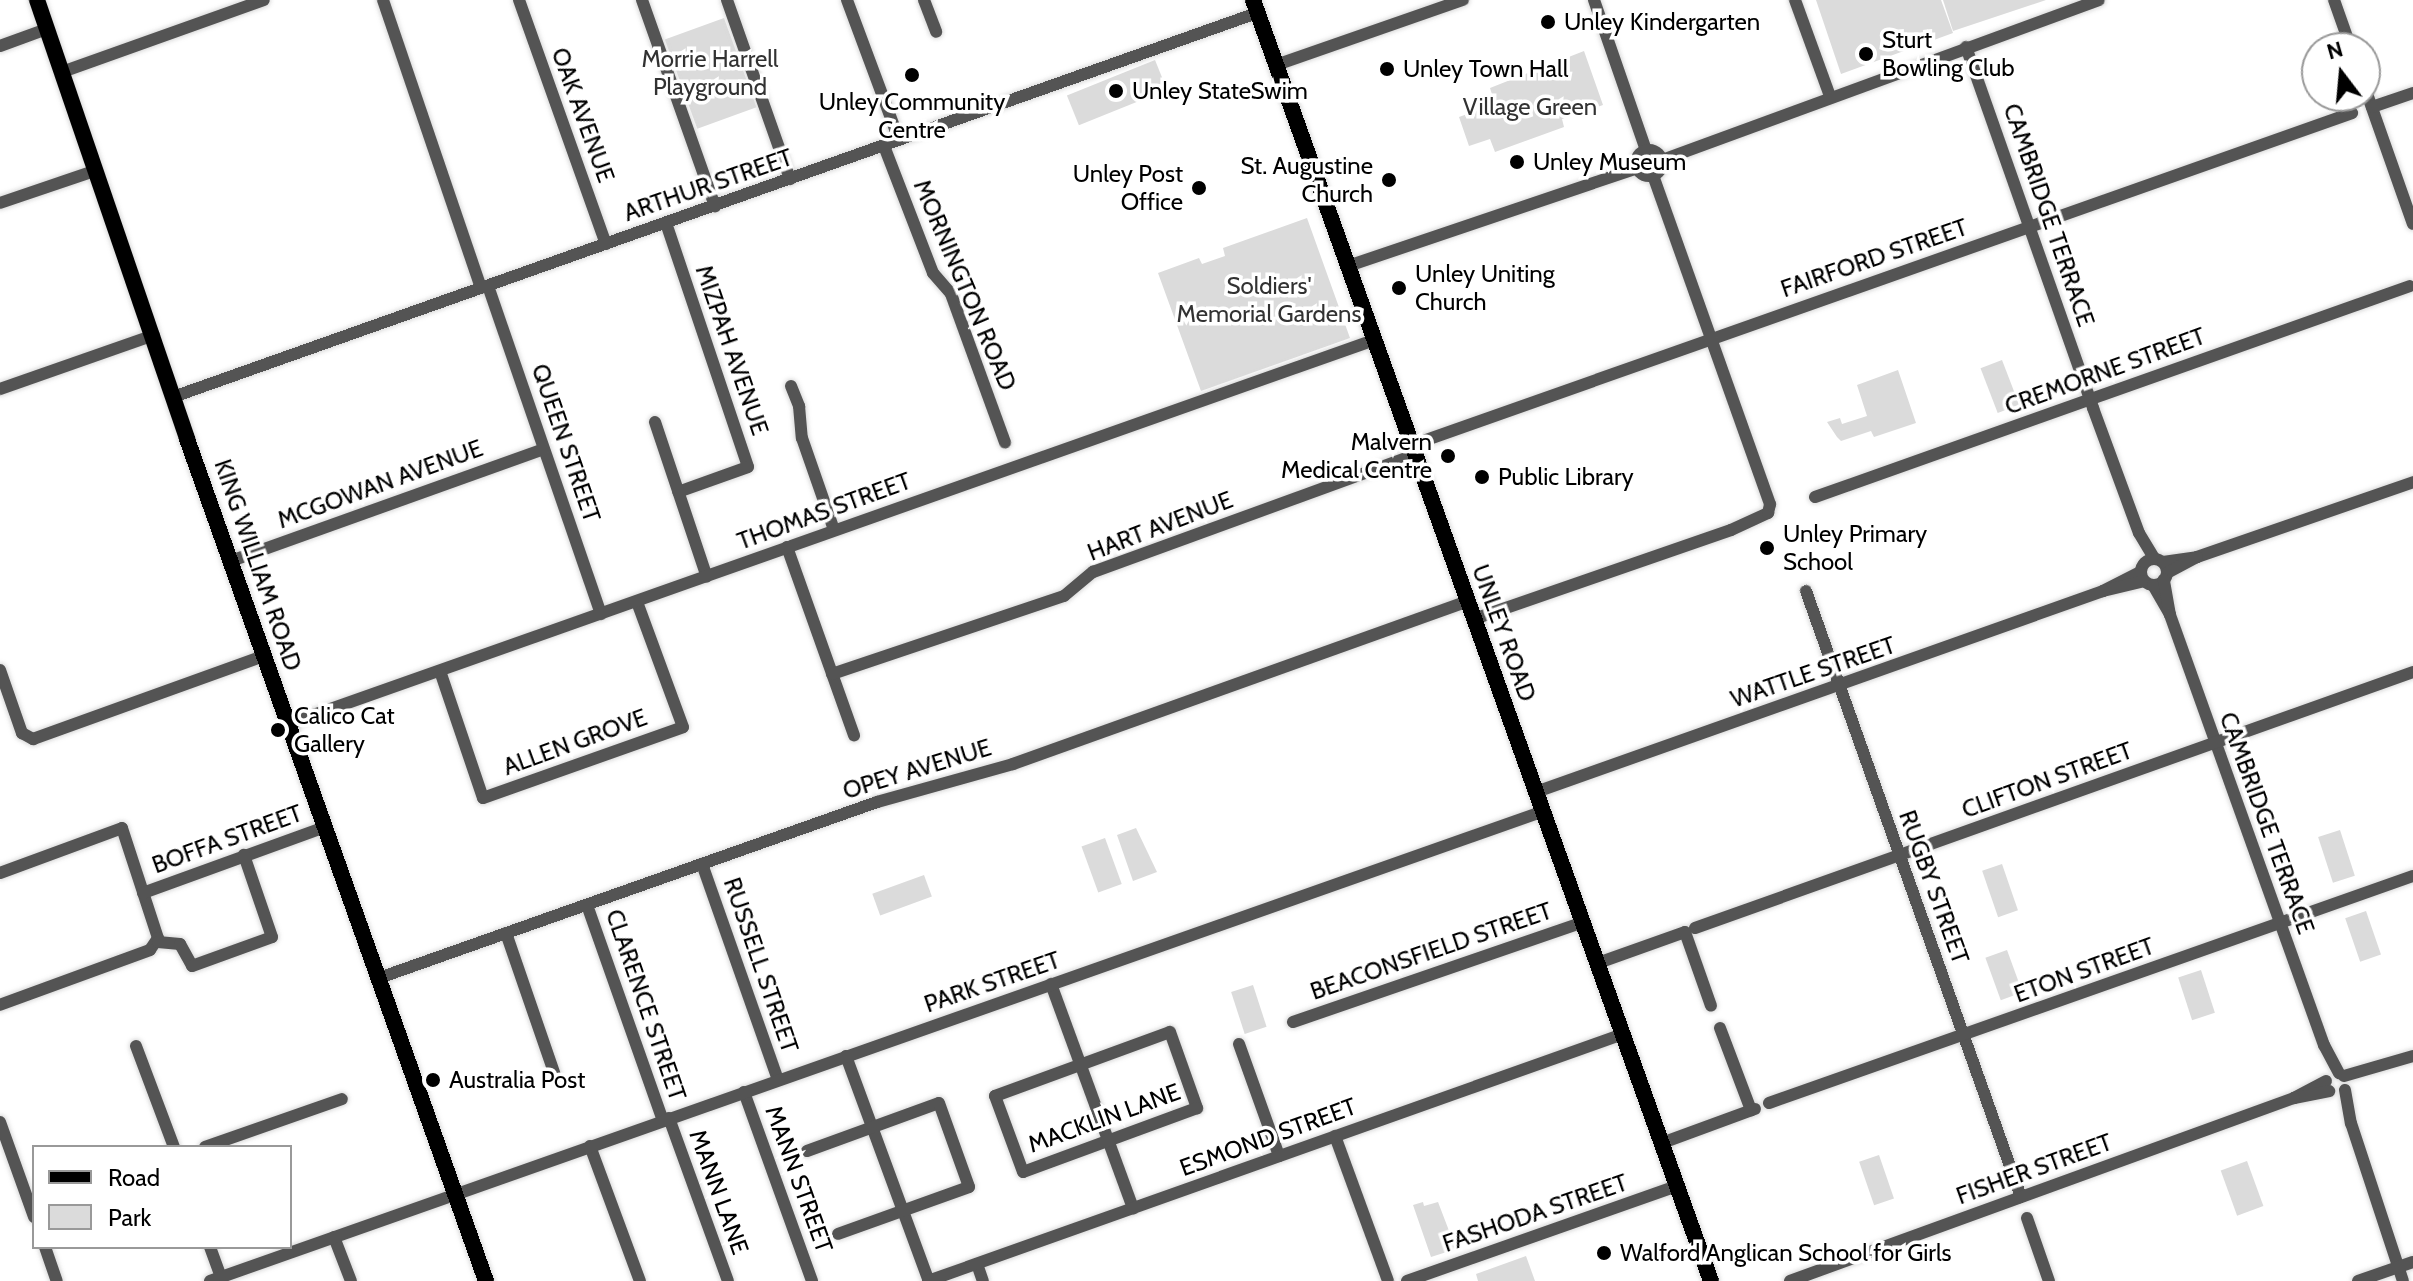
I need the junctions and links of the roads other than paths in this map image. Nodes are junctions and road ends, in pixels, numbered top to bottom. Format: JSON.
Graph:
{"nodes":[{"id":1,"x":37,"y":0,"type":"edge"},
{"id":2,"x":264,"y":0,"type":"edge"},
{"id":3,"x":383,"y":0,"type":"edge"},
{"id":4,"x":519,"y":0,"type":"edge"},
{"id":5,"x":642,"y":0,"type":"edge"},
{"id":6,"x":727,"y":0,"type":"edge"},
{"id":7,"x":847,"y":0,"type":"edge"},
{"id":8,"x":924,"y":0,"type":"edge"},
{"id":9,"x":1463,"y":0,"type":"edge"},
{"id":10,"x":1594,"y":0,"type":"edge"},
{"id":11,"x":1795,"y":0,"type":"edge"},
{"id":12,"x":2099,"y":0,"type":"edge"},
{"id":13,"x":2334,"y":0,"type":"edge"},
{"id":14,"x":1255,"y":7,"type":"edge"},
{"id":15,"x":47,"y":29,"type":"junction"},
{"id":16,"x":936,"y":32,"type":"dead end"},
{"id":17,"x":2345,"y":32,"type":"edge"},
{"id":18,"x":0,"y":46,"type":"edge"},
{"id":19,"x":1966,"y":47,"type":"junction"},
{"id":20,"x":1276,"y":65,"type":"junction"},
{"id":21,"x":62,"y":72,"type":"junction"},
{"id":22,"x":2413,"y":93,"type":"edge"},
{"id":23,"x":1830,"y":96,"type":"junction"},
{"id":24,"x":2381,"y":104,"type":"edge"},
{"id":25,"x":2374,"y":112,"type":"edge"},
{"id":26,"x":2352,"y":113,"type":"dead end"},
{"id":27,"x":899,"y":140,"type":"junction"},
{"id":28,"x":884,"y":146,"type":"junction"},
{"id":29,"x":1646,"y":150,"type":"junction"},
{"id":30,"x":1662,"y":160,"type":"junction"},
{"id":31,"x":1637,"y":168,"type":"junction"},
{"id":32,"x":97,"y":170,"type":"junction"},
{"id":33,"x":1653,"y":175,"type":"junction"},
{"id":34,"x":790,"y":179,"type":"junction"},
{"id":35,"x":0,"y":203,"type":"edge"},
{"id":36,"x":715,"y":206,"type":"junction"},
{"id":37,"x":666,"y":223,"type":"junction"},
{"id":38,"x":2413,"y":224,"type":"edge"},
{"id":39,"x":2029,"y":226,"type":"junction"},
{"id":40,"x":606,"y":244,"type":"junction"},
{"id":41,"x":1348,"y":266,"type":"junction"},
{"id":42,"x":2410,"y":286,"type":"dead end"},
{"id":43,"x":484,"y":287,"type":"junction"},
{"id":44,"x":154,"y":335,"type":"junction"},
{"id":45,"x":1711,"y":339,"type":"junction"},
{"id":46,"x":1374,"y":340,"type":"junction"},
{"id":47,"x":791,"y":386,"type":"dead end"},
{"id":48,"x":0,"y":389,"type":"edge"},
{"id":49,"x":173,"y":397,"type":"junction"},
{"id":50,"x":2090,"y":400,"type":"junction"},
{"id":51,"x":655,"y":422,"type":"dead end"},
{"id":52,"x":1005,"y":442,"type":"dead end"},
{"id":53,"x":544,"y":449,"type":"junction"},
{"id":54,"x":1414,"y":450,"type":"junction"},
{"id":55,"x":2413,"y":482,"type":"edge"},
{"id":56,"x":678,"y":492,"type":"junction"},
{"id":57,"x":1815,"y":497,"type":"dead end"},
{"id":58,"x":834,"y":530,"type":"junction"},
{"id":59,"x":787,"y":547,"type":"junction"},
{"id":60,"x":231,"y":561,"type":"junction"},
{"id":61,"x":2154,"y":572,"type":"junction"},
{"id":62,"x":707,"y":577,"type":"junction"},
{"id":63,"x":1806,"y":591,"type":"dead end"},
{"id":64,"x":1467,"y":601,"type":"junction"},
{"id":65,"x":637,"y":602,"type":"junction"},
{"id":66,"x":601,"y":614,"type":"junction"},
{"id":67,"x":1474,"y":619,"type":"junction"},
{"id":68,"x":264,"y":656,"type":"junction"},
{"id":69,"x":0,"y":670,"type":"edge"},
{"id":70,"x":440,"y":671,"type":"junction"},
{"id":71,"x":2413,"y":672,"type":"edge"},
{"id":72,"x":832,"y":674,"type":"junction"},
{"id":73,"x":1840,"y":686,"type":"junction"},
{"id":74,"x":288,"y":724,"type":"junction"},
{"id":75,"x":854,"y":735,"type":"dead end"},
{"id":76,"x":2214,"y":744,"type":"junction"},
{"id":77,"x":1536,"y":792,"type":"junction"},
{"id":78,"x":1544,"y":811,"type":"junction"},
{"id":79,"x":325,"y":827,"type":"junction"},
{"id":80,"x":244,"y":855,"type":"junction"},
{"id":81,"x":1899,"y":857,"type":"junction"},
{"id":82,"x":702,"y":864,"type":"junction"},
{"id":83,"x":0,"y":873,"type":"edge"},
{"id":84,"x":2413,"y":876,"type":"edge"},
{"id":85,"x":143,"y":893,"type":"junction"},
{"id":86,"x":587,"y":905,"type":"junction"},
{"id":87,"x":1583,"y":922,"type":"junction"},
{"id":88,"x":2280,"y":922,"type":"junction"},
{"id":89,"x":1690,"y":930,"type":"junction"},
{"id":90,"x":506,"y":933,"type":"junction"},
{"id":91,"x":158,"y":942,"type":"junction"},
{"id":92,"x":1598,"y":963,"type":"junction"},
{"id":93,"x":379,"y":978,"type":"junction"},
{"id":94,"x":1051,"y":984,"type":"junction"},
{"id":95,"x":0,"y":1005,"type":"edge"},
{"id":96,"x":1711,"y":1006,"type":"dead end"},
{"id":97,"x":1293,"y":1022,"type":"dead end"},
{"id":98,"x":1720,"y":1028,"type":"dead end"},
{"id":99,"x":1623,"y":1034,"type":"junction"},
{"id":100,"x":1965,"y":1036,"type":"junction"},
{"id":101,"x":1239,"y":1044,"type":"dead end"},
{"id":102,"x":136,"y":1046,"type":"dead end"},
{"id":103,"x":846,"y":1056,"type":"junction"},
{"id":104,"x":2413,"y":1056,"type":"edge"},
{"id":105,"x":1080,"y":1065,"type":"junction"},
{"id":106,"x":556,"y":1078,"type":"dead end"},
{"id":107,"x":778,"y":1080,"type":"junction"},
{"id":108,"x":2337,"y":1083,"type":"junction"},
{"id":109,"x":744,"y":1092,"type":"junction"},
{"id":110,"x":342,"y":1099,"type":"dead end"},
{"id":111,"x":1769,"y":1103,"type":"dead end"},
{"id":112,"x":666,"y":1120,"type":"junction"},
{"id":113,"x":0,"y":1122,"type":"edge"},
{"id":114,"x":872,"y":1127,"type":"junction"},
{"id":115,"x":1335,"y":1136,"type":"junction"},
{"id":116,"x":1108,"y":1141,"type":"junction"},
{"id":117,"x":1662,"y":1143,"type":"junction"},
{"id":118,"x":173,"y":1145,"type":"edge"},
{"id":119,"x":211,"y":1145,"type":"edge"},
{"id":120,"x":590,"y":1146,"type":"junction"},
{"id":121,"x":807,"y":1151,"type":"dead end"},
{"id":122,"x":5,"y":1152,"type":"edge"},
{"id":123,"x":1279,"y":1156,"type":"junction"},
{"id":124,"x":1677,"y":1186,"type":"junction"},
{"id":125,"x":455,"y":1194,"type":"junction"},
{"id":126,"x":2021,"y":1197,"type":"junction"},
{"id":127,"x":1133,"y":1208,"type":"junction"},
{"id":128,"x":903,"y":1211,"type":"junction"},
{"id":129,"x":32,"y":1213,"type":"edge"},
{"id":130,"x":2027,"y":1218,"type":"dead end"},
{"id":131,"x":838,"y":1234,"type":"dead end"},
{"id":132,"x":334,"y":1237,"type":"junction"},
{"id":133,"x":46,"y":1249,"type":"edge"},
{"id":134,"x":210,"y":1249,"type":"edge"},
{"id":135,"x":2413,"y":1262,"type":"edge"},
{"id":136,"x":977,"y":1264,"type":"junction"},
{"id":137,"x":2398,"y":1267,"type":"junction"},
{"id":138,"x":217,"y":1280,"type":"edge"},
{"id":139,"x":57,"y":1281,"type":"edge"},
{"id":140,"x":351,"y":1281,"type":"edge"},
{"id":141,"x":486,"y":1281,"type":"edge"},
{"id":142,"x":640,"y":1281,"type":"edge"},
{"id":143,"x":728,"y":1281,"type":"edge"},
{"id":144,"x":812,"y":1281,"type":"edge"},
{"id":145,"x":928,"y":1281,"type":"edge"},
{"id":146,"x":983,"y":1281,"type":"edge"},
{"id":147,"x":1388,"y":1281,"type":"edge"},
{"id":148,"x":1407,"y":1281,"type":"edge"},
{"id":149,"x":1711,"y":1281,"type":"edge"},
{"id":150,"x":1790,"y":1281,"type":"edge"},
{"id":151,"x":2049,"y":1281,"type":"edge"},
{"id":152,"x":2358,"y":1281,"type":"edge"},
{"id":153,"x":2403,"y":1281,"type":"edge"}],
"edges":[{"from":1,"to":15,"type":"main road","name":"KING WILLIAM ROAD"},
{"from":2,"to":21,"type":"street"},
{"from":3,"to":43,"type":"street","name":"QUEEN STREET"},
{"from":4,"to":40,"type":"street","name":"OAK AVENUE"},
{"from":5,"to":36,"type":"street"},
{"from":6,"to":34,"type":"street"},
{"from":7,"to":27,"type":"street"},
{"from":8,"to":16,"type":"street"},
{"from":9,"to":20,"type":"street"},
{"from":10,"to":29,"type":"street"},
{"from":11,"to":23,"type":"street"},
{"from":12,"to":19,"type":"street"},
{"from":13,"to":17,"type":"street"},
{"from":14,"to":20,"type":"main road","name":"UNLEY ROAD"},
{"from":14,"to":27,"type":"street","name":"ARTHUR STREET"},
{"from":15,"to":18,"type":"street"},
{"from":15,"to":21,"type":"main road","name":"KING WILLIAM ROAD"},
{"from":19,"to":23,"type":"street"},
{"from":19,"to":39,"type":"street","name":"CAMBRIDGE TERRACE"},
{"from":20,"to":41,"type":"main road","name":"UNLEY ROAD"},
{"from":21,"to":32,"type":"main road","name":"KING WILLIAM ROAD"},
{"from":22,"to":24,"type":"street"},
{"from":23,"to":30,"type":"street"},
{"from":25,"to":38,"type":"street"},
{"from":26,"to":39,"type":"street","name":"FAIRFORD STREET"},
{"from":27,"to":28,"type":"street","name":"ARTHUR STREET"},
{"from":28,"to":34,"type":"street","name":"ARTHUR STREET"},
{"from":28,"to":52,"type":"street","name":"MORNINGTON ROAD"},
{"from":29,"to":30,"type":"street"},
{"from":29,"to":31,"type":"street"},
{"from":30,"to":33,"type":"street"},
{"from":31,"to":33,"type":"street"},
{"from":31,"to":41,"type":"street"},
{"from":32,"to":35,"type":"street"},
{"from":32,"to":44,"type":"main road","name":"KING WILLIAM ROAD"},
{"from":33,"to":45,"type":"street"},
{"from":34,"to":36,"type":"street","name":"ARTHUR STREET"},
{"from":36,"to":37,"type":"street","name":"ARTHUR STREET"},
{"from":37,"to":40,"type":"street","name":"ARTHUR STREET"},
{"from":37,"to":56,"type":"street","name":"MIZPAH AVENUE"},
{"from":39,"to":45,"type":"street","name":"FAIRFORD STREET"},
{"from":39,"to":50,"type":"street","name":"CAMBRIDGE TERRACE"},
{"from":40,"to":43,"type":"street","name":"ARTHUR STREET"},
{"from":41,"to":46,"type":"main road","name":"UNLEY ROAD"},
{"from":42,"to":50,"type":"street","name":"CREMORNE STREET"},
{"from":43,"to":49,"type":"street","name":"ARTHUR STREET"},
{"from":43,"to":53,"type":"street","name":"QUEEN STREET"},
{"from":44,"to":48,"type":"street"},
{"from":44,"to":49,"type":"main road","name":"KING WILLIAM ROAD"},
{"from":45,"to":54,"type":"street","name":"FAIRFORD STREET"},
{"from":45,"to":67,"type":"street"},
{"from":46,"to":54,"type":"main road","name":"UNLEY ROAD"},
{"from":46,"to":58,"type":"street","name":"THOMAS STREET"},
{"from":47,"to":58,"type":"street"},
{"from":49,"to":60,"type":"main road","name":"KING WILLIAM ROAD"},
{"from":50,"to":57,"type":"street","name":"CREMORNE STREET"},
{"from":50,"to":61,"type":"street","name":"CAMBRIDGE TERRACE"},
{"from":51,"to":56,"type":"street"},
{"from":53,"to":60,"type":"street","name":"MCGOWAN AVENUE"},
{"from":53,"to":66,"type":"street","name":"QUEEN STREET"},
{"from":54,"to":64,"type":"main road","name":"UNLEY ROAD"},
{"from":54,"to":72,"type":"street","name":"HART AVENUE"},
{"from":55,"to":61,"type":"street","name":"WATTLE STREET"},
{"from":56,"to":62,"type":"street"},
{"from":58,"to":59,"type":"street","name":"THOMAS STREET"},
{"from":59,"to":62,"type":"street","name":"THOMAS STREET"},
{"from":59,"to":72,"type":"street"},
{"from":60,"to":68,"type":"main road","name":"KING WILLIAM ROAD"},
{"from":61,"to":73,"type":"street","name":"WATTLE STREET"},
{"from":61,"to":76,"type":"street","name":"CAMBRIDGE TERRACE"},
{"from":62,"to":65,"type":"street","name":"THOMAS STREET"},
{"from":63,"to":73,"type":"street","name":"RUGBY STREET"},
{"from":64,"to":67,"type":"main road","name":"UNLEY ROAD"},
{"from":64,"to":82,"type":"street","name":"OPEY AVENUE"},
{"from":65,"to":66,"type":"street","name":"THOMAS STREET"},
{"from":65,"to":70,"type":"street","name":"ALLEN GROVE"},
{"from":66,"to":70,"type":"street","name":"THOMAS STREET"},
{"from":67,"to":77,"type":"main road","name":"UNLEY ROAD"},
{"from":68,"to":69,"type":"street"},
{"from":68,"to":74,"type":"main road","name":"KING WILLIAM ROAD"},
{"from":70,"to":74,"type":"street","name":"THOMAS STREET"},
{"from":71,"to":76,"type":"street","name":"CLIFTON STREET"},
{"from":72,"to":75,"type":"street"},
{"from":73,"to":77,"type":"street","name":"WATTLE STREET"},
{"from":73,"to":81,"type":"street","name":"RUGBY STREET"},
{"from":74,"to":79,"type":"main road","name":"KING WILLIAM ROAD"},
{"from":76,"to":81,"type":"street","name":"CLIFTON STREET"},
{"from":76,"to":88,"type":"street","name":"CAMBRIDGE TERRACE"},
{"from":77,"to":78,"type":"main road","name":"UNLEY ROAD"},
{"from":78,"to":87,"type":"main road","name":"UNLEY ROAD"},
{"from":78,"to":94,"type":"street","name":"PARK STREET"},
{"from":79,"to":80,"type":"street","name":"BOFFA STREET"},
{"from":79,"to":93,"type":"main road","name":"KING WILLIAM ROAD"},
{"from":80,"to":85,"type":"street","name":"BOFFA STREET"},
{"from":80,"to":91,"type":"street"},
{"from":81,"to":89,"type":"street","name":"CLIFTON STREET"},
{"from":81,"to":100,"type":"street","name":"RUGBY STREET"},
{"from":82,"to":86,"type":"street","name":"OPEY AVENUE"},
{"from":82,"to":107,"type":"street","name":"RUSSELL STREET"},
{"from":83,"to":85,"type":"street"},
{"from":84,"to":88,"type":"street","name":"ETON STREET"},
{"from":85,"to":91,"type":"street"},
{"from":86,"to":90,"type":"street","name":"OPEY AVENUE"},
{"from":86,"to":112,"type":"street","name":"CLARENCE STREET"},
{"from":87,"to":92,"type":"main road","name":"UNLEY ROAD"},
{"from":87,"to":97,"type":"street","name":"BEACONSFIELD STREET"},
{"from":88,"to":100,"type":"street","name":"ETON STREET"},
{"from":88,"to":108,"type":"street","name":"CAMBRIDGE TERRACE"},
{"from":89,"to":92,"type":"street","name":"CLIFTON STREET"},
{"from":89,"to":96,"type":"street"},
{"from":90,"to":93,"type":"street","name":"OPEY AVENUE"},
{"from":90,"to":106,"type":"street"},
{"from":91,"to":95,"type":"street"},
{"from":92,"to":99,"type":"main road","name":"UNLEY ROAD"},
{"from":93,"to":125,"type":"main road","name":"KING WILLIAM ROAD"},
{"from":94,"to":103,"type":"street","name":"PARK STREET"},
{"from":94,"to":105,"type":"street"},
{"from":98,"to":117,"type":"street"},
{"from":99,"to":115,"type":"street","name":"ESMOND STREET"},
{"from":99,"to":117,"type":"main road","name":"UNLEY ROAD"},
{"from":100,"to":111,"type":"street","name":"ETON STREET"},
{"from":100,"to":126,"type":"street","name":"RUGBY STREET"},
{"from":101,"to":123,"type":"street"},
{"from":102,"to":118,"type":"street"},
{"from":103,"to":107,"type":"street","name":"PARK STREET"},
{"from":103,"to":114,"type":"street"},
{"from":104,"to":108,"type":"street","name":"FISHER STREET"},
{"from":105,"to":116,"type":"street"},
{"from":105,"to":116,"type":"street","name":"MACKLIN LANE"},
{"from":105,"to":116,"type":"street","name":"MACKLIN LANE"},
{"from":107,"to":109,"type":"street","name":"PARK STREET"},
{"from":108,"to":126,"type":"street","name":"FISHER STREET"},
{"from":108,"to":137,"type":"street","name":"CAMBRIDGE TERRACE"},
{"from":109,"to":112,"type":"street","name":"PARK STREET"},
{"from":109,"to":144,"type":"street","name":"MANN STREET"},
{"from":110,"to":119,"type":"street"},
{"from":112,"to":120,"type":"street","name":"PARK STREET"},
{"from":112,"to":143,"type":"street","name":"MANN LANE"},
{"from":113,"to":122,"type":"street"},
{"from":114,"to":121,"type":"street"},
{"from":114,"to":128,"type":"street"},
{"from":114,"to":128,"type":"street"},
{"from":115,"to":123,"type":"street","name":"ESMOND STREET"},
{"from":115,"to":147,"type":"street"},
{"from":116,"to":127,"type":"street"},
{"from":117,"to":124,"type":"main road","name":"UNLEY ROAD"},
{"from":120,"to":125,"type":"street","name":"PARK STREET"},
{"from":120,"to":142,"type":"street"},
{"from":122,"to":129,"type":"street"},
{"from":123,"to":127,"type":"street","name":"ESMOND STREET"},
{"from":124,"to":148,"type":"street","name":"FASHODA STREET"},
{"from":124,"to":149,"type":"main road","name":"UNLEY ROAD"},
{"from":125,"to":132,"type":"street","name":"PARK STREET"},
{"from":125,"to":141,"type":"main road","name":"KING WILLIAM ROAD"},
{"from":126,"to":150,"type":"street","name":"FISHER STREET"},
{"from":127,"to":136,"type":"street","name":"ESMOND STREET"},
{"from":128,"to":131,"type":"street"},
{"from":128,"to":145,"type":"street"},
{"from":130,"to":151,"type":"street"},
{"from":132,"to":138,"type":"street","name":"PARK STREET"},
{"from":132,"to":140,"type":"street"},
{"from":133,"to":139,"type":"street"},
{"from":134,"to":138,"type":"street"},
{"from":135,"to":137,"type":"street"},
{"from":136,"to":145,"type":"street","name":"ESMOND STREET"},
{"from":136,"to":146,"type":"street"},
{"from":137,"to":152,"type":"street"},
{"from":137,"to":153,"type":"street","name":"CAMBRIDGE TERRACE"}]}
